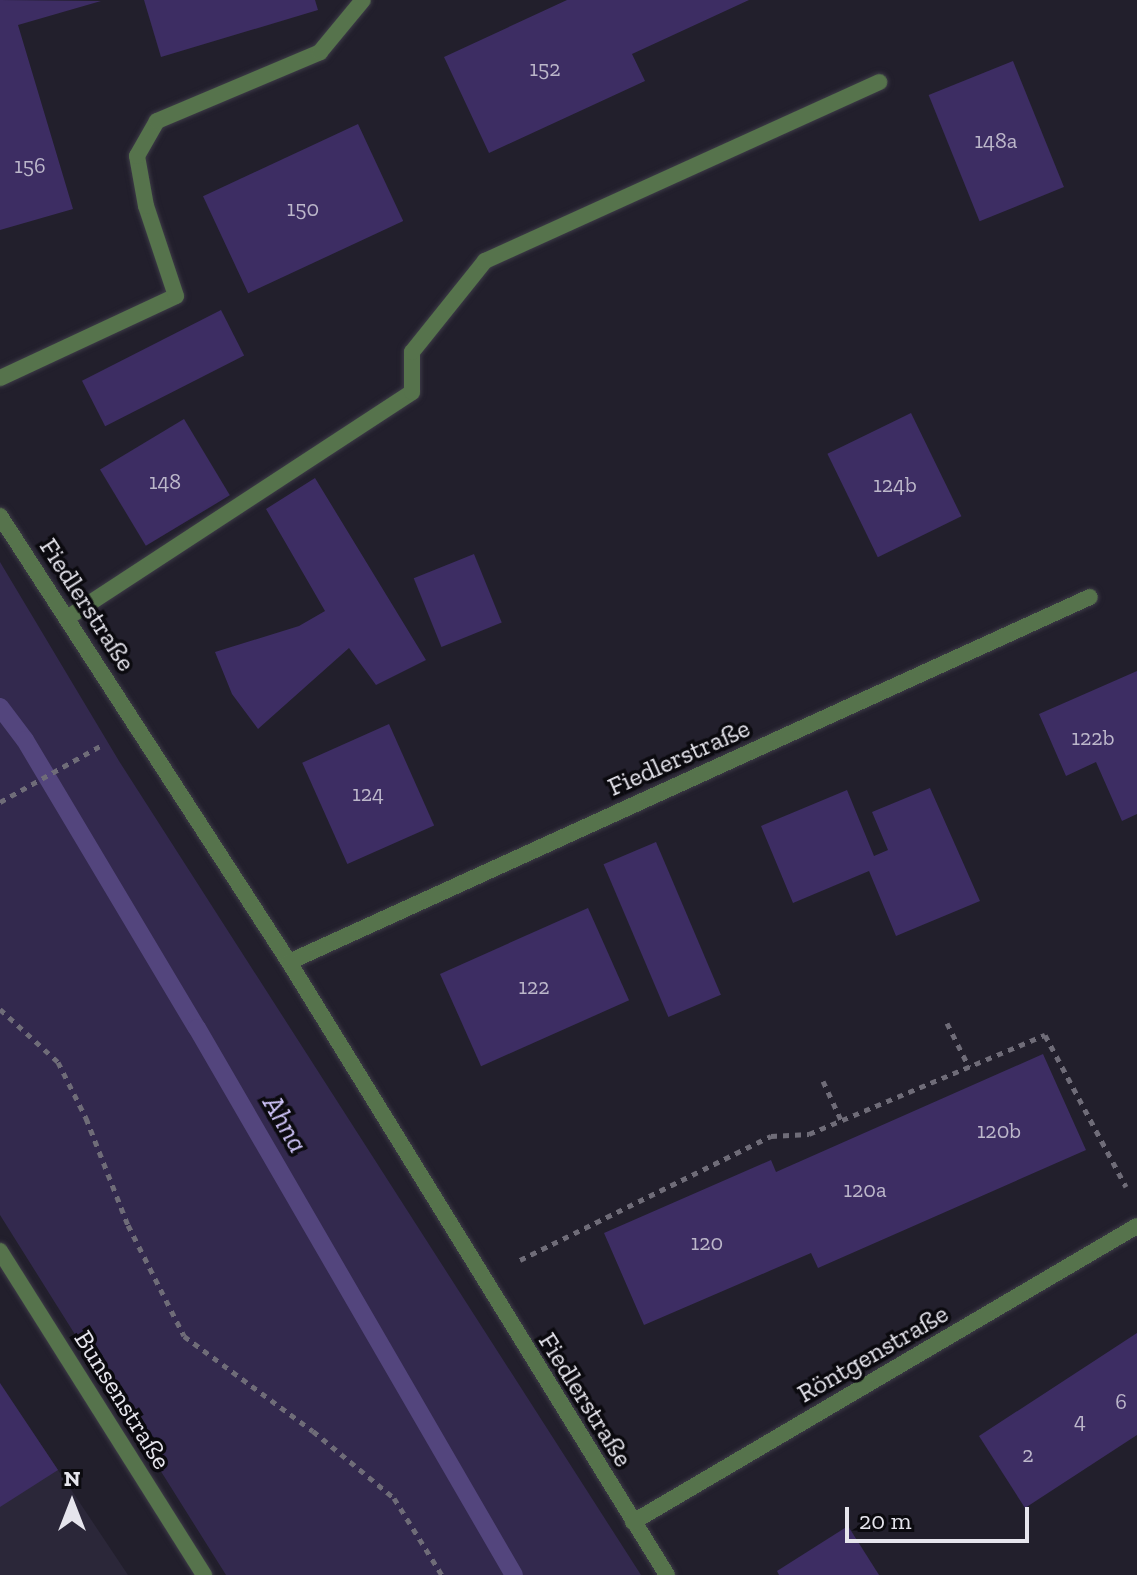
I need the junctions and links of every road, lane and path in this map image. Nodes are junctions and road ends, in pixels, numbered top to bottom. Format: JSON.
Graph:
{"nodes":[{"id":1,"x":363,"y":0,"type":"edge"},
{"id":2,"x":879,"y":82,"type":"dead end"},
{"id":3,"x":0,"y":378,"type":"edge"},
{"id":4,"x":0,"y":516,"type":"edge"},
{"id":5,"x":1090,"y":597,"type":"dead end"},
{"id":6,"x":67,"y":618,"type":"junction"},
{"id":7,"x":94,"y":750,"type":"dead end"},
{"id":8,"x":0,"y":802,"type":"edge"},
{"id":9,"x":289,"y":962,"type":"junction"},
{"id":10,"x":0,"y":1009,"type":"edge"},
{"id":11,"x":947,"y":1023,"type":"dead end"},
{"id":12,"x":969,"y":1067,"type":"junction"},
{"id":13,"x":823,"y":1081,"type":"dead end"},
{"id":14,"x":841,"y":1120,"type":"junction"},
{"id":15,"x":1130,"y":1195,"type":"dead end"},
{"id":16,"x":1137,"y":1226,"type":"edge"},
{"id":17,"x":0,"y":1251,"type":"edge"},
{"id":18,"x":483,"y":1278,"type":"junction"},
{"id":19,"x":633,"y":1522,"type":"junction"},
{"id":20,"x":204,"y":1575,"type":"edge"},
{"id":21,"x":442,"y":1575,"type":"edge"},
{"id":22,"x":667,"y":1575,"type":"edge"}],
"edges":[{"from":1,"to":3,"type":"street"},
{"from":2,"to":6,"type":"street"},
{"from":4,"to":6,"type":"street","name":"Fiedlerstraße"},
{"from":5,"to":9,"type":"street","name":"Fiedlerstraße"},
{"from":6,"to":9,"type":"street","name":"Fiedlerstraße"},
{"from":7,"to":8,"type":"path"},
{"from":9,"to":18,"type":"street","name":"Fiedlerstraße"},
{"from":10,"to":21,"type":"path"},
{"from":11,"to":12,"type":"path"},
{"from":12,"to":14,"type":"path"},
{"from":12,"to":15,"type":"path"},
{"from":13,"to":14,"type":"path"},
{"from":14,"to":18,"type":"path"},
{"from":16,"to":19,"type":"street","name":"Röntgenstraße"},
{"from":17,"to":20,"type":"street","name":"Bunsenstraße"},
{"from":18,"to":19,"type":"street","name":"Fiedlerstraße"},
{"from":19,"to":22,"type":"street","name":"Fiedlerstraße"}]}
